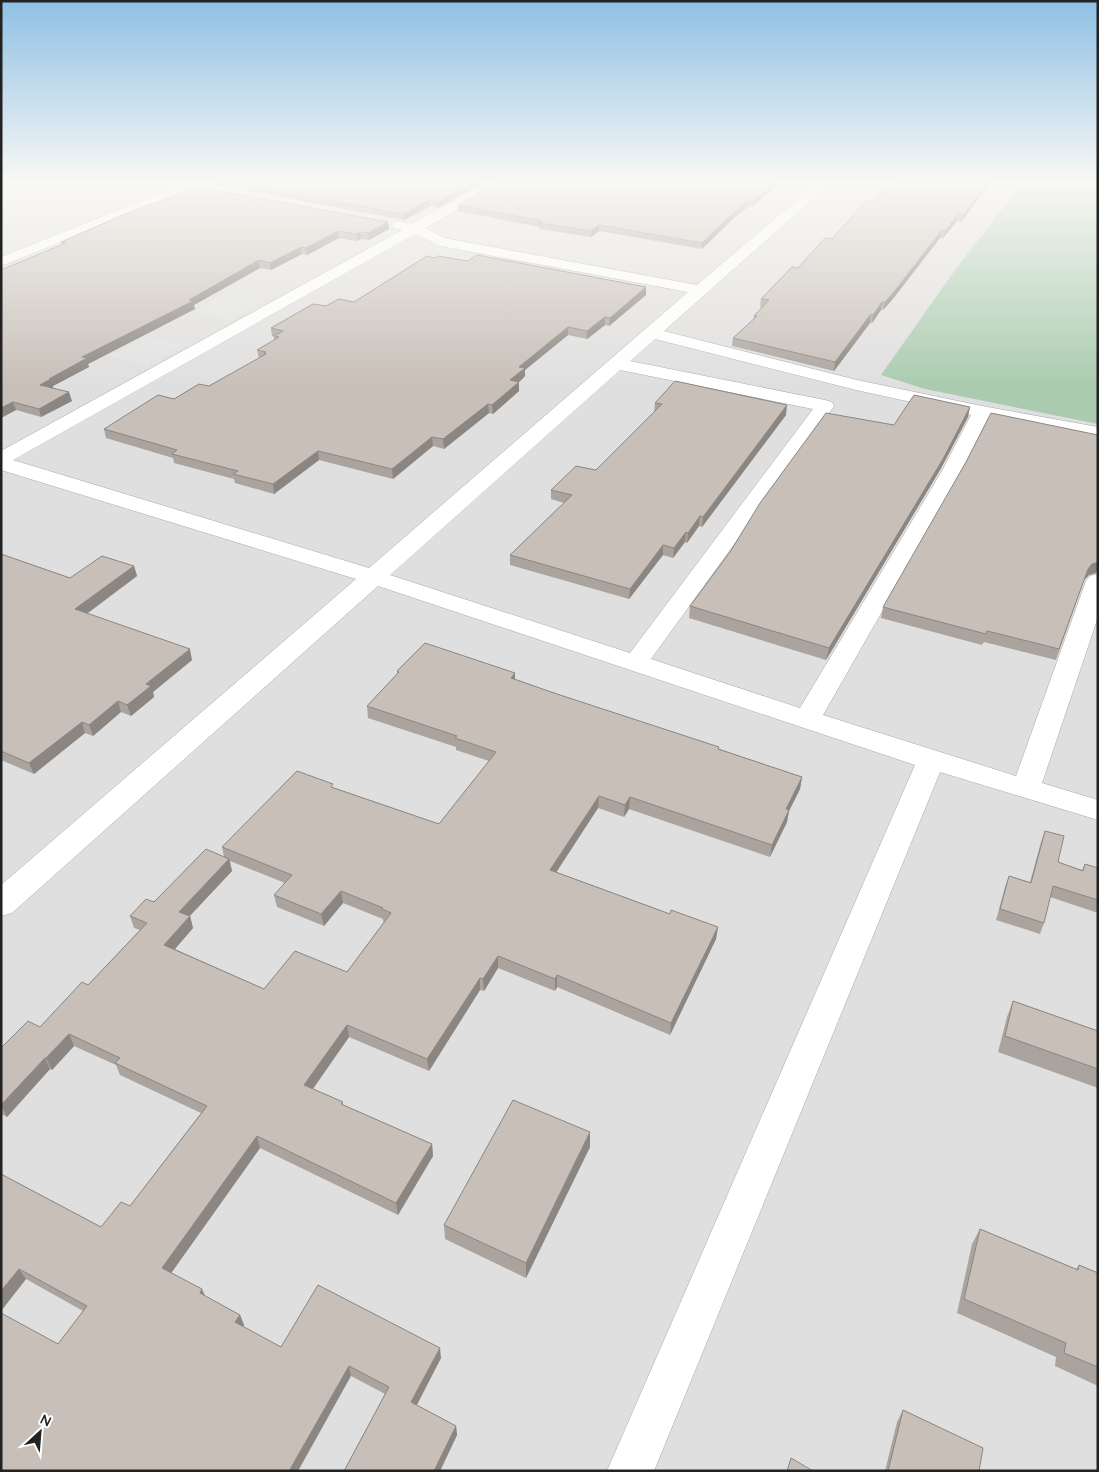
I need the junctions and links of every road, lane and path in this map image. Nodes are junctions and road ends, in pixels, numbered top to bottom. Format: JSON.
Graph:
{"nodes":[{"id":1,"x":31,"y":250,"type":"edge"},
{"id":2,"x":376,"y":250,"type":"edge"},
{"id":3,"x":482,"y":250,"type":"edge"},
{"id":4,"x":747,"y":250,"type":"edge"},
{"id":5,"x":1,"y":262,"type":"edge"},
{"id":6,"x":700,"y":290,"type":"junction"},
{"id":7,"x":652,"y":333,"type":"junction"},
{"id":8,"x":617,"y":364,"type":"junction"},
{"id":9,"x":982,"y":412,"type":"junction"},
{"id":10,"x":1098,"y":433,"type":"edge"},
{"id":11,"x":1,"y":459,"type":"edge"},
{"id":12,"x":1,"y":463,"type":"edge"},
{"id":13,"x":373,"y":577,"type":"junction"},
{"id":14,"x":1098,"y":581,"type":"edge"},
{"id":15,"x":635,"y":663,"type":"junction"},
{"id":16,"x":808,"y":719,"type":"junction"},
{"id":17,"x":931,"y":760,"type":"junction"},
{"id":18,"x":1026,"y":789,"type":"junction"},
{"id":19,"x":1098,"y":810,"type":"edge"},
{"id":20,"x":1,"y":904,"type":"edge"},
{"id":21,"x":630,"y":1471,"type":"edge"}],
"edges":[{"from":1,"to":5,"type":"street"},
{"from":2,"to":11,"type":"street"},
{"from":3,"to":6,"type":"street"},
{"from":4,"to":6,"type":"street"},
{"from":6,"to":7,"type":"street"},
{"from":7,"to":8,"type":"street"},
{"from":7,"to":9,"type":"street"},
{"from":8,"to":13,"type":"street"},
{"from":8,"to":15,"type":"street"},
{"from":9,"to":10,"type":"street"},
{"from":9,"to":16,"type":"street"},
{"from":12,"to":13,"type":"street"},
{"from":13,"to":15,"type":"street"},
{"from":13,"to":20,"type":"street"},
{"from":14,"to":18,"type":"street"},
{"from":15,"to":16,"type":"street"},
{"from":16,"to":17,"type":"street"},
{"from":17,"to":18,"type":"street"},
{"from":17,"to":21,"type":"street"},
{"from":18,"to":19,"type":"street"}]}
